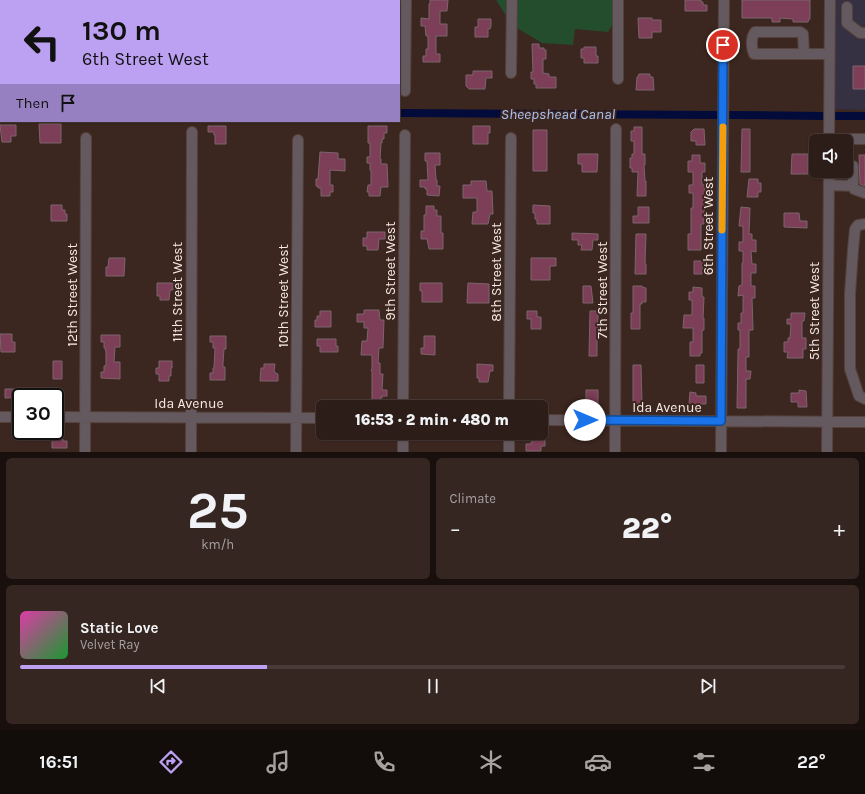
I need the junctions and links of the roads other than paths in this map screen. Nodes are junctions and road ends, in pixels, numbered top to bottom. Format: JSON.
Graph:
{"nodes":[{"id":1,"x":406,"y":0,"type":"edge"},
{"id":2,"x":512,"y":0,"type":"edge"},
{"id":3,"x":618,"y":0,"type":"edge"},
{"id":4,"x":724,"y":0,"type":"edge"},
{"id":5,"x":830,"y":0,"type":"edge"},
{"id":6,"x":847,"y":7,"type":"dead end"},
{"id":7,"x":865,"y":33,"type":"edge"},
{"id":8,"x":804,"y":54,"type":"junction"},
{"id":9,"x":829,"y":54,"type":"junction"},
{"id":10,"x":511,"y":73,"type":"dead end"},
{"id":11,"x":618,"y":79,"type":"dead end"},
{"id":12,"x":405,"y":91,"type":"dead end"},
{"id":13,"x":616,"y":128,"type":"dead end"},
{"id":14,"x":192,"y":132,"type":"dead end"},
{"id":15,"x":829,"y":134,"type":"edge"},
{"id":16,"x":405,"y":136,"type":"dead end"},
{"id":17,"x":86,"y":138,"type":"dead end"},
{"id":18,"x":511,"y":138,"type":"dead end"},
{"id":19,"x":853,"y":139,"type":"edge"},
{"id":20,"x":865,"y":139,"type":"edge"},
{"id":21,"x":298,"y":140,"type":"dead end"},
{"id":22,"x":829,"y":178,"type":"edge"},
{"id":23,"x":853,"y":178,"type":"edge"},
{"id":24,"x":829,"y":185,"type":"junction"},
{"id":25,"x":853,"y":186,"type":"junction"},
{"id":26,"x":865,"y":192,"type":"edge"},
{"id":27,"x":865,"y":224,"type":"edge"},
{"id":28,"x":865,"y":399,"type":"edge"},
{"id":29,"x":403,"y":400,"type":"edge"},
{"id":30,"x":509,"y":400,"type":"edge"},
{"id":31,"x":0,"y":417,"type":"edge"},
{"id":32,"x":12,"y":417,"type":"edge"},
{"id":33,"x":64,"y":417,"type":"edge"},
{"id":34,"x":84,"y":417,"type":"junction"},
{"id":35,"x":191,"y":417,"type":"junction"},
{"id":36,"x":297,"y":418,"type":"junction"},
{"id":37,"x":316,"y":418,"type":"edge"},
{"id":38,"x":548,"y":420,"type":"edge"},
{"id":39,"x":615,"y":420,"type":"junction"},
{"id":40,"x":721,"y":421,"type":"junction"},
{"id":41,"x":827,"y":422,"type":"junction"},
{"id":42,"x":865,"y":422,"type":"edge"},
{"id":43,"x":403,"y":440,"type":"edge"},
{"id":44,"x":509,"y":440,"type":"edge"},
{"id":45,"x":84,"y":452,"type":"edge"},
{"id":46,"x":190,"y":452,"type":"edge"},
{"id":47,"x":296,"y":452,"type":"edge"},
{"id":48,"x":403,"y":452,"type":"edge"},
{"id":49,"x":509,"y":452,"type":"edge"},
{"id":50,"x":615,"y":452,"type":"edge"},
{"id":51,"x":721,"y":452,"type":"edge"},
{"id":52,"x":827,"y":452,"type":"edge"}],
"edges":[{"from":1,"to":12,"type":"street"},
{"from":2,"to":10,"type":"street"},
{"from":3,"to":11,"type":"street"},
{"from":4,"to":40,"type":"street","name":"6th Street West"},
{"from":5,"to":9,"type":"street"},
{"from":6,"to":7,"type":"street"},
{"from":8,"to":8,"type":"street"},
{"from":8,"to":9,"type":"street"},
{"from":9,"to":15,"type":"street"},
{"from":13,"to":39,"type":"street","name":"7th Street West"},
{"from":14,"to":35,"type":"street","name":"11th Street West"},
{"from":16,"to":29,"type":"street","name":"9th Street West"},
{"from":17,"to":34,"type":"street","name":"12th Street West"},
{"from":18,"to":30,"type":"street","name":"8th Street West"},
{"from":19,"to":20,"type":"street"},
{"from":21,"to":36,"type":"street","name":"10th Street West"},
{"from":22,"to":24,"type":"street","name":"5th Street West"},
{"from":23,"to":25,"type":"street"},
{"from":24,"to":25,"type":"street"},
{"from":24,"to":41,"type":"street","name":"5th Street West"},
{"from":25,"to":26,"type":"street"},
{"from":27,"to":28,"type":"street"},
{"from":31,"to":32,"type":"street"},
{"from":33,"to":34,"type":"street","name":"Ida Avenue"},
{"from":34,"to":35,"type":"street","name":"Ida Avenue"},
{"from":34,"to":45,"type":"street","name":"12th Street West"},
{"from":35,"to":36,"type":"street","name":"Ida Avenue"},
{"from":35,"to":46,"type":"street","name":"11th Street West"},
{"from":36,"to":37,"type":"street","name":"Ida Avenue"},
{"from":36,"to":47,"type":"street","name":"10th Street West"},
{"from":38,"to":39,"type":"street","name":"Ida Avenue"},
{"from":39,"to":40,"type":"street","name":"Ida Avenue"},
{"from":39,"to":50,"type":"street","name":"7th Street West"},
{"from":40,"to":41,"type":"street","name":"Ida Avenue"},
{"from":40,"to":51,"type":"street","name":"6th Street West"},
{"from":41,"to":42,"type":"street","name":"Ida Avenue"},
{"from":41,"to":52,"type":"street","name":"5th Street West"},
{"from":43,"to":48,"type":"street"},
{"from":44,"to":49,"type":"street"}]}
